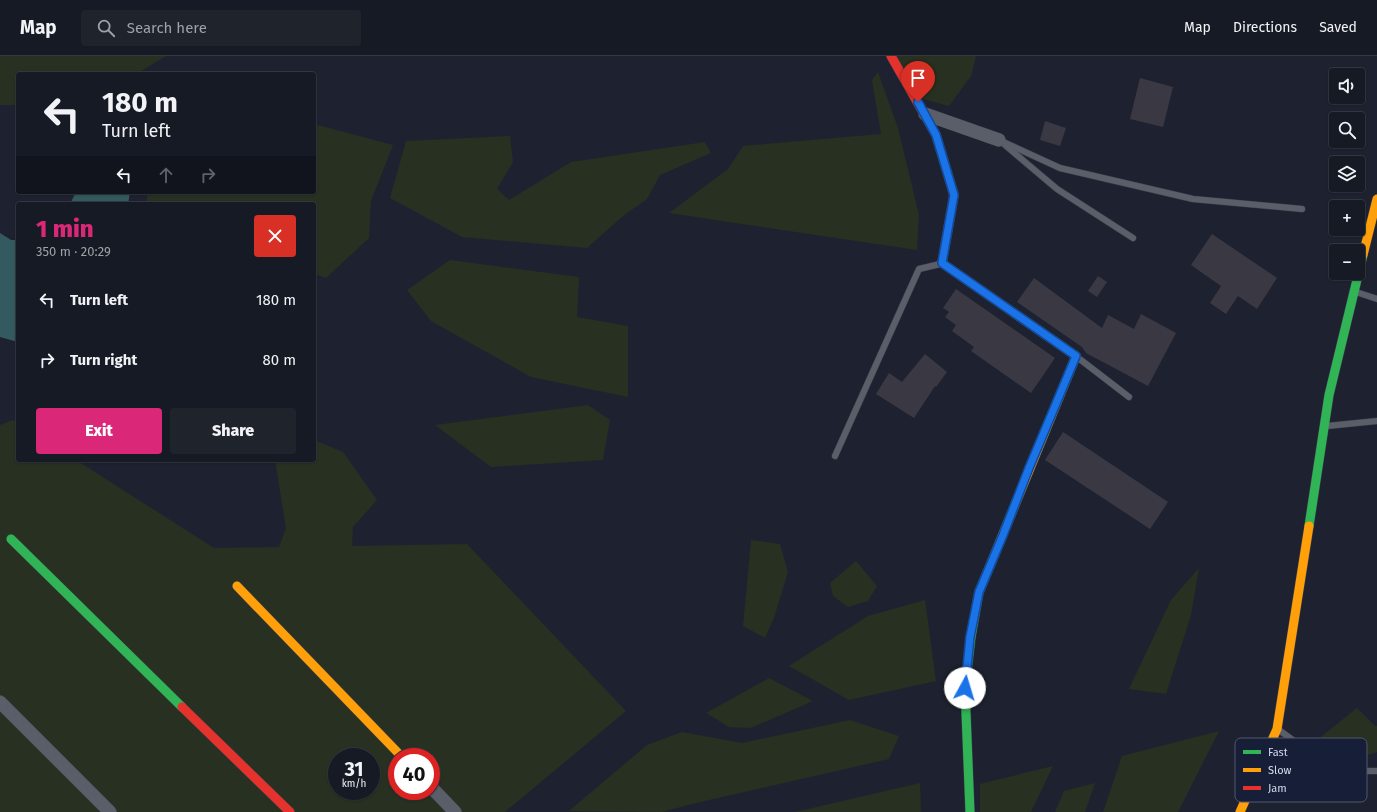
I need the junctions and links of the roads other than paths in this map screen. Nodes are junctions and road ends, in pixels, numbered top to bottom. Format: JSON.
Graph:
{"nodes":[{"id":1,"x":891,"y":56,"type":"edge"},
{"id":2,"x":925,"y":114,"type":"junction"},
{"id":3,"x":999,"y":140,"type":"junction"},
{"id":4,"x":1377,"y":199,"type":"edge"},
{"id":5,"x":1302,"y":209,"type":"dead end"},
{"id":6,"x":1374,"y":220,"type":"edge"},
{"id":7,"x":1133,"y":238,"type":"dead end"},
{"id":8,"x":942,"y":263,"type":"junction"},
{"id":9,"x":1354,"y":292,"type":"junction"},
{"id":10,"x":1377,"y":299,"type":"edge"},
{"id":11,"x":1076,"y":356,"type":"junction"},
{"id":12,"x":1129,"y":397,"type":"dead end"},
{"id":13,"x":1377,"y":421,"type":"edge"},
{"id":14,"x":1323,"y":427,"type":"junction"},
{"id":15,"x":835,"y":456,"type":"dead end"},
{"id":16,"x":11,"y":539,"type":"dead end"},
{"id":17,"x":237,"y":586,"type":"dead end"},
{"id":18,"x":0,"y":702,"type":"edge"},
{"id":19,"x":1277,"y":729,"type":"junction"},
{"id":20,"x":1273,"y":738,"type":"edge"},
{"id":21,"x":1290,"y":738,"type":"edge"},
{"id":22,"x":393,"y":748,"type":"edge"},
{"id":23,"x":440,"y":796,"type":"edge"},
{"id":24,"x":1244,"y":802,"type":"edge"},
{"id":25,"x":110,"y":812,"type":"edge"},
{"id":26,"x":290,"y":812,"type":"edge"},
{"id":27,"x":455,"y":812,"type":"edge"},
{"id":28,"x":970,"y":812,"type":"edge"},
{"id":29,"x":1240,"y":812,"type":"edge"}],
"edges":[{"from":1,"to":2,"type":"street"},
{"from":2,"to":3,"type":"street"},
{"from":2,"to":8,"type":"street"},
{"from":3,"to":5,"type":"lane"},
{"from":3,"to":7,"type":"lane"},
{"from":4,"to":6,"type":"street"},
{"from":6,"to":9,"type":"street"},
{"from":8,"to":11,"type":"street"},
{"from":8,"to":15,"type":"lane"},
{"from":9,"to":10,"type":"lane"},
{"from":9,"to":14,"type":"street"},
{"from":11,"to":12,"type":"lane"},
{"from":11,"to":28,"type":"street"},
{"from":13,"to":14,"type":"lane"},
{"from":14,"to":19,"type":"street"},
{"from":16,"to":26,"type":"street"},
{"from":17,"to":22,"type":"street"},
{"from":18,"to":25,"type":"street"},
{"from":19,"to":20,"type":"street"},
{"from":19,"to":21,"type":"lane"},
{"from":23,"to":27,"type":"street"},
{"from":24,"to":29,"type":"street"}]}
